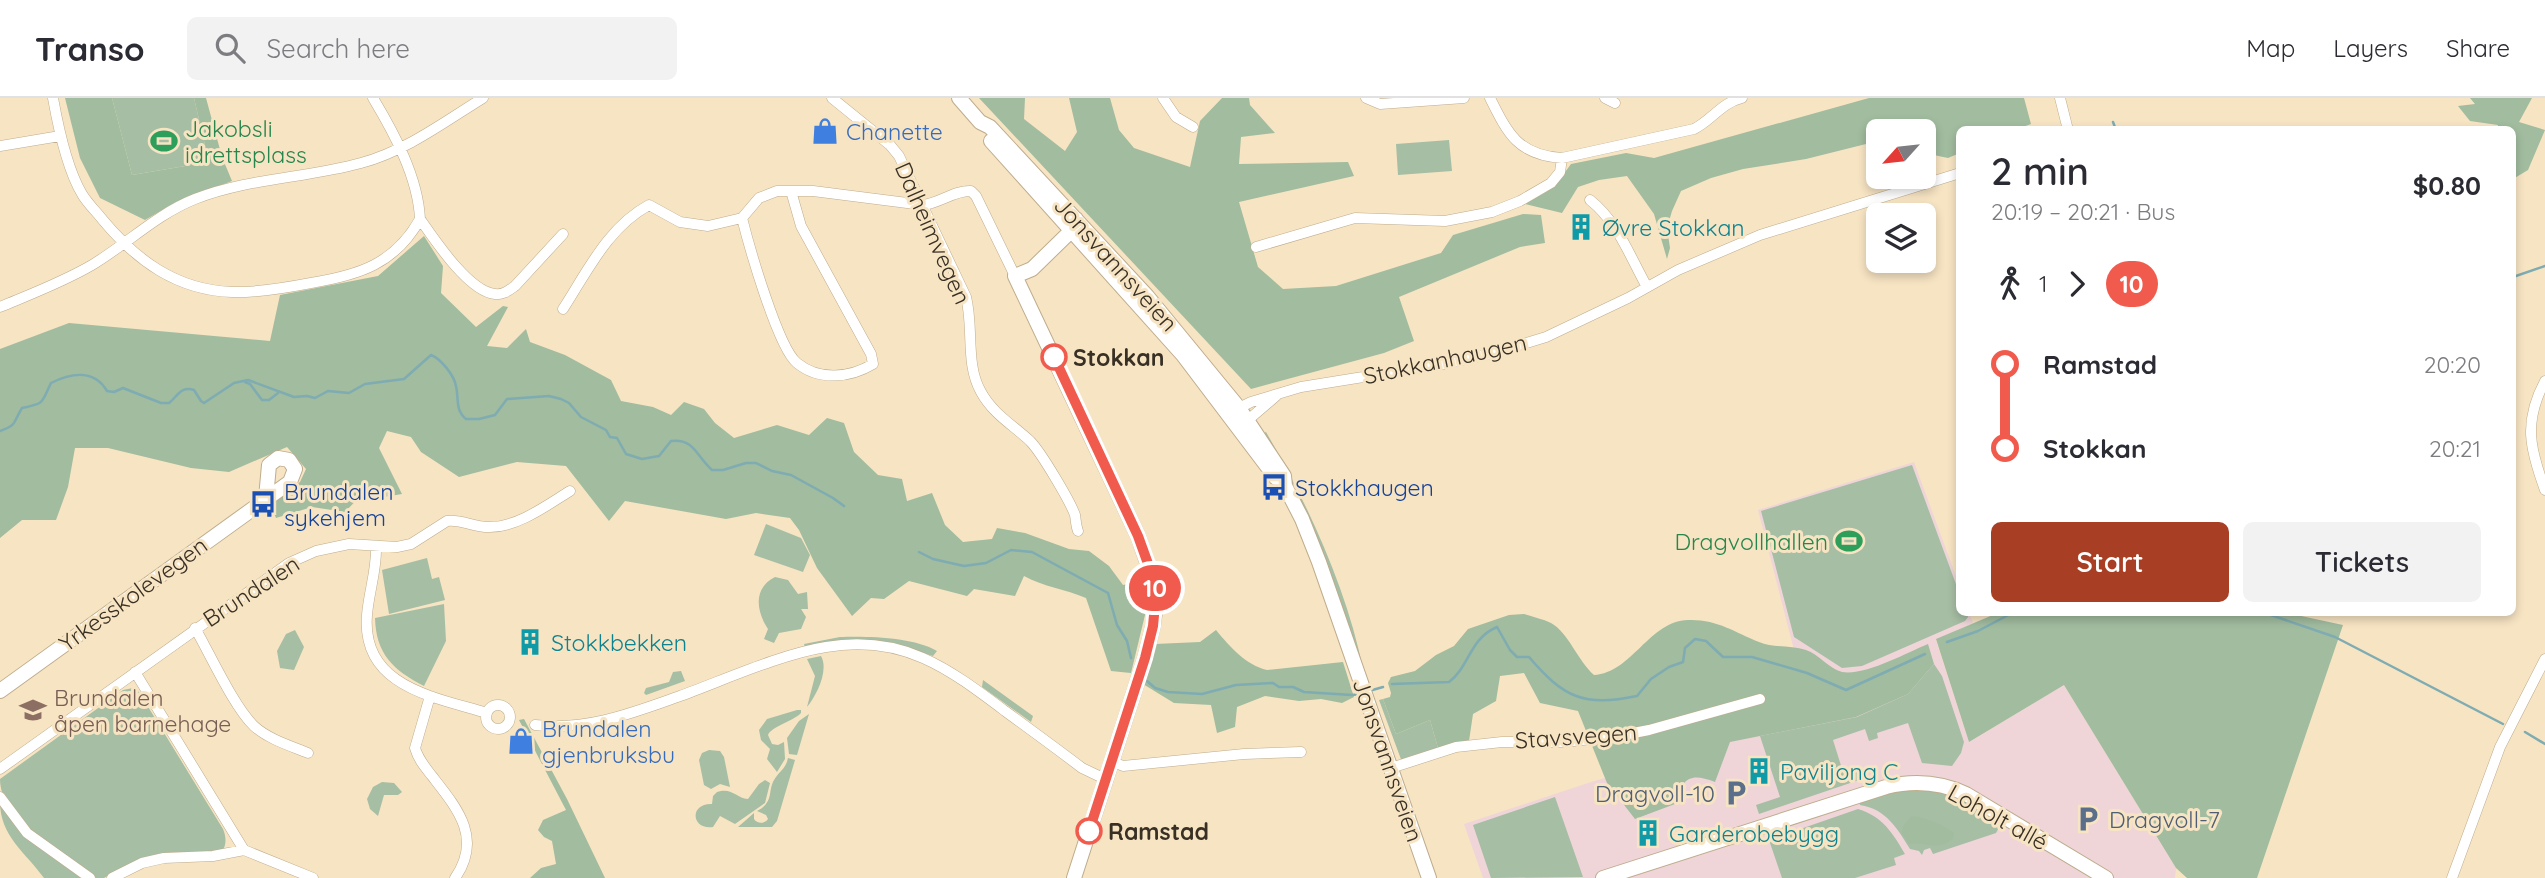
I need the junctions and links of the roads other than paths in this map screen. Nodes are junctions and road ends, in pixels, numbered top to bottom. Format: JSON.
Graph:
{"nodes":[{"id":1,"x":53,"y":98,"type":"edge"},
{"id":2,"x":373,"y":98,"type":"edge"},
{"id":3,"x":483,"y":98,"type":"edge"},
{"id":4,"x":832,"y":98,"type":"edge"},
{"id":5,"x":959,"y":98,"type":"edge"},
{"id":6,"x":1163,"y":98,"type":"edge"},
{"id":7,"x":1366,"y":98,"type":"edge"},
{"id":8,"x":1464,"y":98,"type":"edge"},
{"id":9,"x":1490,"y":98,"type":"edge"},
{"id":10,"x":1742,"y":98,"type":"edge"},
{"id":11,"x":2060,"y":98,"type":"edge"},
{"id":12,"x":2067,"y":126,"type":"edge"},
{"id":13,"x":1193,"y":127,"type":"dead end"},
{"id":14,"x":60,"y":136,"type":"junction"},
{"id":15,"x":0,"y":146,"type":"edge"},
{"id":16,"x":399,"y":149,"type":"junction"},
{"id":17,"x":1562,"y":158,"type":"junction"},
{"id":18,"x":1956,"y":174,"type":"edge"},
{"id":19,"x":791,"y":191,"type":"junction"},
{"id":20,"x":1590,"y":200,"type":"dead end"},
{"id":21,"x":923,"y":205,"type":"junction"},
{"id":22,"x":742,"y":218,"type":"junction"},
{"id":23,"x":420,"y":219,"type":"junction"},
{"id":24,"x":1071,"y":225,"type":"junction"},
{"id":25,"x":563,"y":234,"type":"dead end"},
{"id":26,"x":123,"y":244,"type":"junction"},
{"id":27,"x":1256,"y":247,"type":"dead end"},
{"id":28,"x":1089,"y":251,"type":"junction"},
{"id":29,"x":1044,"y":256,"type":"junction"},
{"id":30,"x":1019,"y":274,"type":"junction"},
{"id":31,"x":1647,"y":287,"type":"junction"},
{"id":32,"x":0,"y":307,"type":"edge"},
{"id":33,"x":563,"y":309,"type":"dead end"},
{"id":34,"x":2545,"y":381,"type":"edge"},
{"id":35,"x":1240,"y":416,"type":"junction"},
{"id":36,"x":2545,"y":490,"type":"edge"},
{"id":37,"x":570,"y":491,"type":"dead end"},
{"id":38,"x":266,"y":498,"type":"dead end"},
{"id":39,"x":1078,"y":531,"type":"dead end"},
{"id":40,"x":376,"y":546,"type":"junction"},
{"id":41,"x":195,"y":628,"type":"junction"},
{"id":42,"x":2545,"y":659,"type":"edge"},
{"id":43,"x":135,"y":672,"type":"junction"},
{"id":44,"x":0,"y":691,"type":"edge"},
{"id":45,"x":430,"y":696,"type":"junction"},
{"id":46,"x":1760,"y":699,"type":"dead end"},
{"id":47,"x":487,"y":713,"type":"dead end"},
{"id":48,"x":535,"y":725,"type":"dead end"},
{"id":49,"x":1301,"y":752,"type":"dead end"},
{"id":50,"x":308,"y":753,"type":"dead end"},
{"id":51,"x":1111,"y":761,"type":"junction"},
{"id":52,"x":1391,"y":768,"type":"junction"},
{"id":53,"x":0,"y":769,"type":"edge"},
{"id":54,"x":1105,"y":779,"type":"junction"},
{"id":55,"x":0,"y":797,"type":"edge"},
{"id":56,"x":244,"y":850,"type":"junction"},
{"id":57,"x":90,"y":878,"type":"edge"},
{"id":58,"x":112,"y":878,"type":"edge"},
{"id":59,"x":313,"y":878,"type":"edge"},
{"id":60,"x":455,"y":878,"type":"edge"},
{"id":61,"x":1074,"y":878,"type":"edge"},
{"id":62,"x":1429,"y":878,"type":"edge"},
{"id":63,"x":1603,"y":878,"type":"edge"},
{"id":64,"x":2106,"y":878,"type":"edge"},
{"id":65,"x":2452,"y":878,"type":"edge"}],
"edges":[{"from":1,"to":14,"type":"street"},
{"from":2,"to":16,"type":"street"},
{"from":3,"to":16,"type":"street"},
{"from":4,"to":21,"type":"street","name":"Dalheimvegen"},
{"from":5,"to":24,"type":"street","name":"Jonsvannsveien"},
{"from":6,"to":13,"type":"street"},
{"from":7,"to":8,"type":"street"},
{"from":9,"to":17,"type":"street"},
{"from":10,"to":17,"type":"street"},
{"from":11,"to":12,"type":"street"},
{"from":14,"to":15,"type":"street"},
{"from":14,"to":26,"type":"street"},
{"from":16,"to":23,"type":"street"},
{"from":16,"to":26,"type":"street"},
{"from":17,"to":27,"type":"street"},
{"from":18,"to":31,"type":"street","name":"Stokkanhaugen"},
{"from":19,"to":21,"type":"street"},
{"from":19,"to":22,"type":"street"},
{"from":19,"to":22,"type":"street"},
{"from":20,"to":31,"type":"street"},
{"from":21,"to":30,"type":"street"},
{"from":21,"to":39,"type":"street","name":"Dalheimvegen"},
{"from":22,"to":33,"type":"street"},
{"from":23,"to":25,"type":"street"},
{"from":23,"to":26,"type":"street"},
{"from":24,"to":28,"type":"street","name":"Jonsvannsveien"},
{"from":24,"to":29,"type":"street"},
{"from":24,"to":30,"type":"street"},
{"from":24,"to":35,"type":"street","name":"Jonsvannsveien"},
{"from":26,"to":32,"type":"street"},
{"from":28,"to":29,"type":"street"},
{"from":28,"to":35,"type":"street","name":"Jonsvannsveien"},
{"from":29,"to":30,"type":"street"},
{"from":30,"to":51,"type":"street"},
{"from":31,"to":35,"type":"street","name":"Stokkanhaugen"},
{"from":34,"to":36,"type":"street"},
{"from":35,"to":52,"type":"street","name":"Jonsvannsveien"},
{"from":37,"to":40,"type":"street","name":"Brundalen"},
{"from":38,"to":44,"type":"street","name":"Yrkesskolevegen"},
{"from":40,"to":41,"type":"street","name":"Brundalen"},
{"from":40,"to":45,"type":"street"},
{"from":41,"to":43,"type":"street","name":"Brundalen"},
{"from":41,"to":50,"type":"street"},
{"from":42,"to":65,"type":"street"},
{"from":43,"to":53,"type":"street","name":"Brundalen"},
{"from":43,"to":56,"type":"street"},
{"from":45,"to":47,"type":"street"},
{"from":45,"to":60,"type":"street"},
{"from":46,"to":52,"type":"street","name":"Stavsvegen"},
{"from":48,"to":54,"type":"street"},
{"from":49,"to":51,"type":"street"},
{"from":51,"to":54,"type":"street"},
{"from":52,"to":62,"type":"street","name":"Jonsvannsveien"},
{"from":54,"to":61,"type":"street"},
{"from":55,"to":57,"type":"street"},
{"from":56,"to":58,"type":"street"},
{"from":56,"to":59,"type":"street"},
{"from":63,"to":64,"type":"street","name":"Loholt allé"}]}
